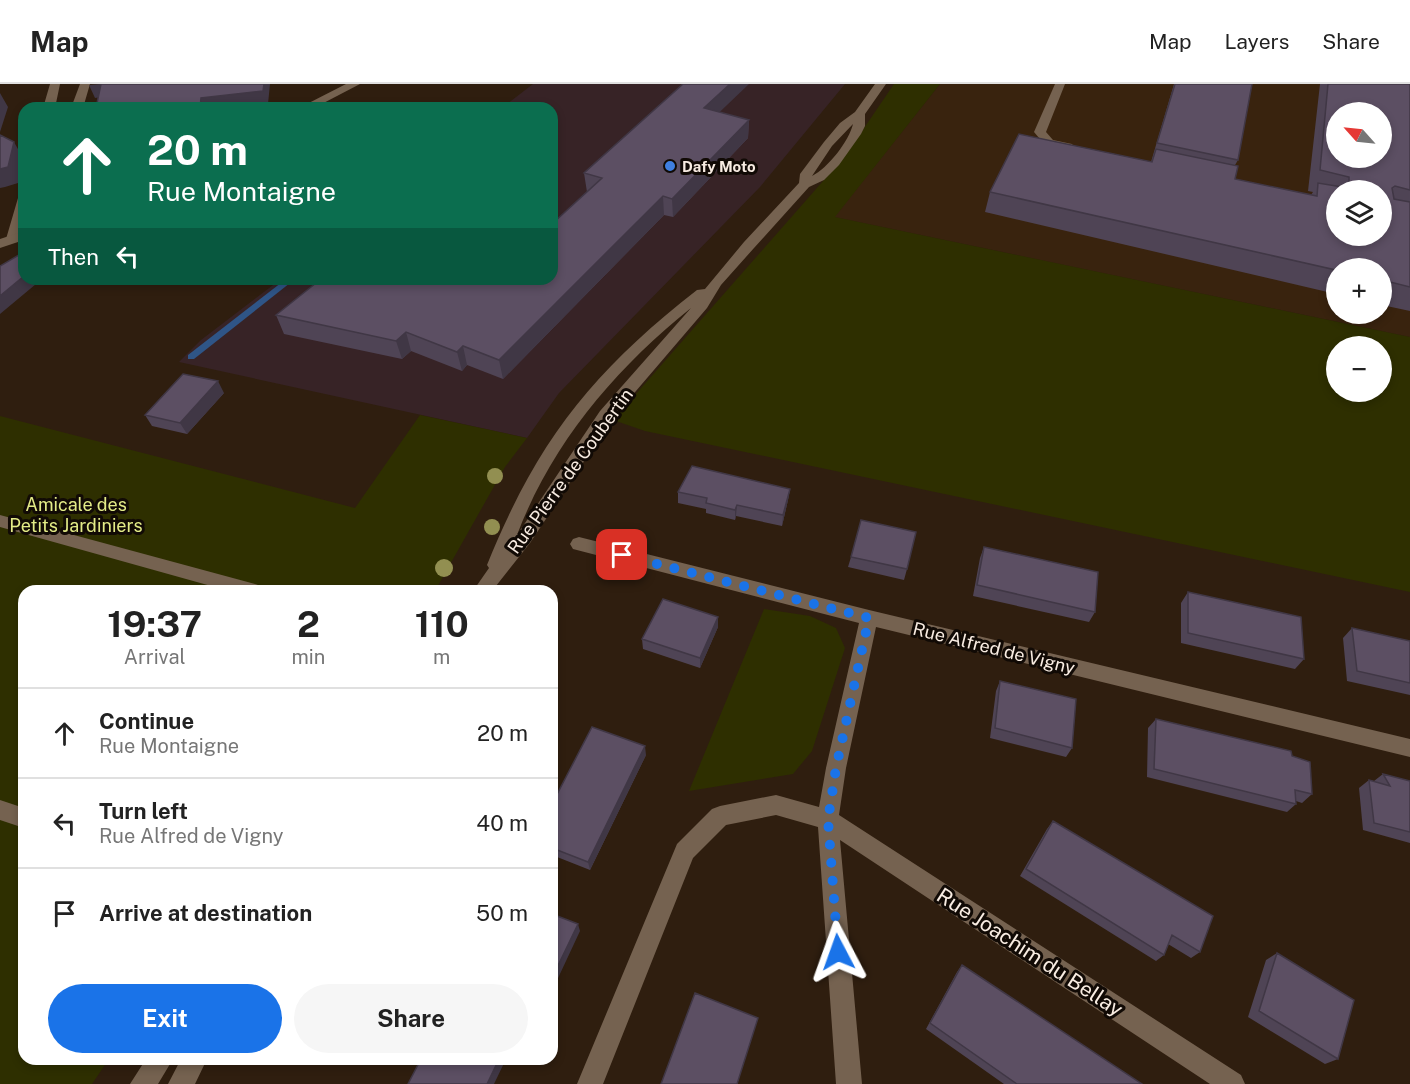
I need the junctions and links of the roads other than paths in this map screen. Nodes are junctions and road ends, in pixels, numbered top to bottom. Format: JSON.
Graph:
{"nodes":[{"id":1,"x":55,"y":84,"type":"edge"},
{"id":2,"x":85,"y":84,"type":"edge"},
{"id":3,"x":355,"y":84,"type":"edge"},
{"id":4,"x":881,"y":84,"type":"edge"},
{"id":5,"x":1060,"y":84,"type":"edge"},
{"id":6,"x":50,"y":102,"type":"edge"},
{"id":7,"x":79,"y":102,"type":"edge"},
{"id":8,"x":318,"y":102,"type":"edge"},
{"id":9,"x":1084,"y":150,"type":"edge"},
{"id":10,"x":18,"y":218,"type":"edge"},
{"id":11,"x":12,"y":239,"type":"edge"},
{"id":12,"x":716,"y":283,"type":"junction"},
{"id":13,"x":0,"y":521,"type":"edge"},
{"id":14,"x":579,"y":544,"type":"dead end"},
{"id":15,"x":493,"y":575,"type":"junction"},
{"id":16,"x":233,"y":585,"type":"edge"},
{"id":17,"x":486,"y":585,"type":"edge"},
{"id":18,"x":869,"y":618,"type":"junction"},
{"id":19,"x":1410,"y":748,"type":"edge"},
{"id":20,"x":0,"y":810,"type":"edge"},
{"id":21,"x":18,"y":816,"type":"edge"},
{"id":22,"x":828,"y":820,"type":"junction"},
{"id":23,"x":156,"y":1065,"type":"edge"},
{"id":24,"x":192,"y":1065,"type":"edge"},
{"id":25,"x":142,"y":1084,"type":"edge"},
{"id":26,"x":181,"y":1084,"type":"edge"},
{"id":27,"x":590,"y":1084,"type":"edge"},
{"id":28,"x":849,"y":1084,"type":"edge"},
{"id":29,"x":1232,"y":1084,"type":"edge"}],
"edges":[{"from":1,"to":6,"type":"street"},
{"from":2,"to":7,"type":"street"},
{"from":3,"to":8,"type":"street"},
{"from":4,"to":12,"type":"street","name":"Rue Pierre de Coubertin"},
{"from":5,"to":9,"type":"street"},
{"from":10,"to":11,"type":"street"},
{"from":12,"to":15,"type":"street","name":"Rue Pierre de Coubertin"},
{"from":12,"to":15,"type":"street","name":"Rue Pierre de Coubertin"},
{"from":13,"to":16,"type":"street"},
{"from":14,"to":18,"type":"street","name":"Rue Alfred de Vigny"},
{"from":15,"to":17,"type":"street","name":"Rue Pierre de Coubertin"},
{"from":18,"to":19,"type":"street","name":"Rue Alfred de Vigny"},
{"from":18,"to":22,"type":"street"},
{"from":20,"to":21,"type":"street"},
{"from":22,"to":27,"type":"street","name":"Rue Joachim du Bellay"},
{"from":22,"to":28,"type":"street"},
{"from":22,"to":29,"type":"street","name":"Rue Joachim du Bellay"},
{"from":23,"to":25,"type":"street"},
{"from":24,"to":26,"type":"street"}]}
